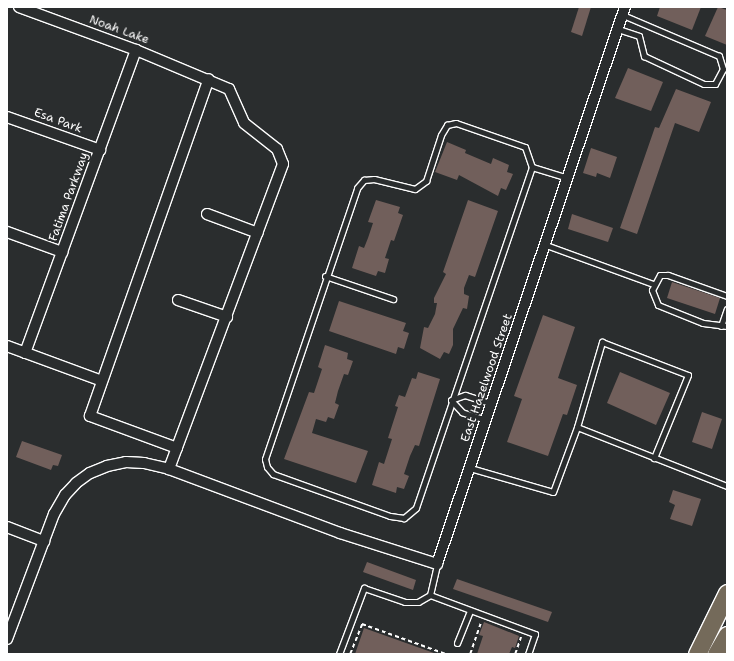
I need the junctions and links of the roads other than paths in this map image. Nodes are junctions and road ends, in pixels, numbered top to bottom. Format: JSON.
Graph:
{"nodes":[{"id":1,"x":19,"y":7,"type":"edge"},
{"id":2,"x":624,"y":11,"type":"edge"},
{"id":3,"x":618,"y":30,"type":"junction"},
{"id":4,"x":136,"y":50,"type":"junction"},
{"id":5,"x":209,"y":80,"type":"junction"},
{"id":6,"x":7,"y":117,"type":"edge"},
{"id":7,"x":100,"y":150,"type":"junction"},
{"id":8,"x":532,"y":167,"type":"junction"},
{"id":9,"x":568,"y":178,"type":"junction"},
{"id":10,"x":207,"y":214,"type":"dead end"},
{"id":11,"x":7,"y":232,"type":"edge"},
{"id":12,"x":258,"y":233,"type":"junction"},
{"id":13,"x":546,"y":245,"type":"junction"},
{"id":14,"x":62,"y":252,"type":"junction"},
{"id":15,"x":325,"y":276,"type":"junction"},
{"id":16,"x":653,"y":284,"type":"junction"},
{"id":17,"x":727,"y":296,"type":"edge"},
{"id":18,"x":394,"y":299,"type":"dead end"},
{"id":19,"x":178,"y":300,"type":"dead end"},
{"id":20,"x":727,"y":309,"type":"edge"},
{"id":21,"x":226,"y":317,"type":"junction"},
{"id":22,"x":721,"y":326,"type":"junction"},
{"id":23,"x":727,"y":326,"type":"edge"},
{"id":24,"x":7,"y":346,"type":"edge"},
{"id":25,"x":25,"y":353,"type":"junction"},
{"id":26,"x":102,"y":381,"type":"junction"},
{"id":27,"x":451,"y":400,"type":"junction"},
{"id":28,"x":492,"y":404,"type":"junction"},
{"id":29,"x":487,"y":420,"type":"junction"},
{"id":30,"x":577,"y":427,"type":"junction"},
{"id":31,"x":177,"y":448,"type":"junction"},
{"id":32,"x":654,"y":458,"type":"junction"},
{"id":33,"x":470,"y":468,"type":"junction"},
{"id":34,"x":169,"y":469,"type":"junction"},
{"id":35,"x":727,"y":486,"type":"edge"},
{"id":36,"x":7,"y":527,"type":"edge"},
{"id":37,"x":44,"y":541,"type":"junction"},
{"id":38,"x":438,"y":564,"type":"junction"},
{"id":39,"x":727,"y":593,"type":"edge"},
{"id":40,"x":430,"y":595,"type":"junction"},
{"id":41,"x":470,"y":610,"type":"junction"},
{"id":42,"x":727,"y":635,"type":"edge"},
{"id":43,"x":7,"y":639,"type":"edge"},
{"id":44,"x":457,"y":643,"type":"dead end"},
{"id":45,"x":339,"y":654,"type":"edge"},
{"id":46,"x":528,"y":654,"type":"edge"},
{"id":47,"x":697,"y":654,"type":"edge"},
{"id":48,"x":716,"y":654,"type":"edge"}],
"edges":[{"from":1,"to":4,"type":"street","name":"Noah Lake"},
{"from":2,"to":3,"type":"street","name":"East Hazelwood Street"},
{"from":2,"to":3,"type":"lane"},
{"from":3,"to":9,"type":"street","name":"East Hazelwood Street"},
{"from":4,"to":5,"type":"street","name":"Noah Lake"},
{"from":4,"to":7,"type":"street","name":"Fatima Parkway"},
{"from":5,"to":12,"type":"street","name":"Noah Lake"},
{"from":5,"to":26,"type":"street"},
{"from":6,"to":7,"type":"street","name":"Esa Park"},
{"from":7,"to":14,"type":"street","name":"Fatima Parkway"},
{"from":8,"to":9,"type":"lane"},
{"from":8,"to":15,"type":"lane"},
{"from":8,"to":27,"type":"lane"},
{"from":9,"to":13,"type":"street","name":"East Hazelwood Street"},
{"from":10,"to":12,"type":"street"},
{"from":11,"to":14,"type":"street"},
{"from":12,"to":21,"type":"street","name":"Noah Lake"},
{"from":13,"to":16,"type":"lane"},
{"from":13,"to":28,"type":"street","name":"East Hazelwood Street"},
{"from":14,"to":25,"type":"street","name":"Fatima Parkway"},
{"from":15,"to":18,"type":"lane"},
{"from":15,"to":27,"type":"lane"},
{"from":16,"to":17,"type":"lane"},
{"from":16,"to":22,"type":"lane"},
{"from":19,"to":21,"type":"street"},
{"from":20,"to":22,"type":"lane"},
{"from":21,"to":31,"type":"street","name":"Noah Lake"},
{"from":22,"to":23,"type":"lane"},
{"from":24,"to":25,"type":"street"},
{"from":25,"to":26,"type":"street"},
{"from":26,"to":31,"type":"street"},
{"from":27,"to":28,"type":"lane"},
{"from":27,"to":29,"type":"lane"},
{"from":28,"to":29,"type":"street","name":"East Hazelwood Street"},
{"from":29,"to":33,"type":"street","name":"East Hazelwood Street"},
{"from":30,"to":32,"type":"lane"},
{"from":30,"to":32,"type":"lane"},
{"from":30,"to":33,"type":"lane"},
{"from":31,"to":34,"type":"street","name":"Noah Lake"},
{"from":32,"to":35,"type":"lane"},
{"from":33,"to":38,"type":"street","name":"East Hazelwood Street"},
{"from":34,"to":37,"type":"street"},
{"from":34,"to":38,"type":"street"},
{"from":36,"to":37,"type":"street"},
{"from":37,"to":43,"type":"street"},
{"from":38,"to":40,"type":"lane"},
{"from":39,"to":47,"type":"highway"},
{"from":40,"to":41,"type":"lane"},
{"from":40,"to":45,"type":"lane"},
{"from":41,"to":44,"type":"lane"},
{"from":41,"to":46,"type":"lane"},
{"from":42,"to":48,"type":"highway"}]}
